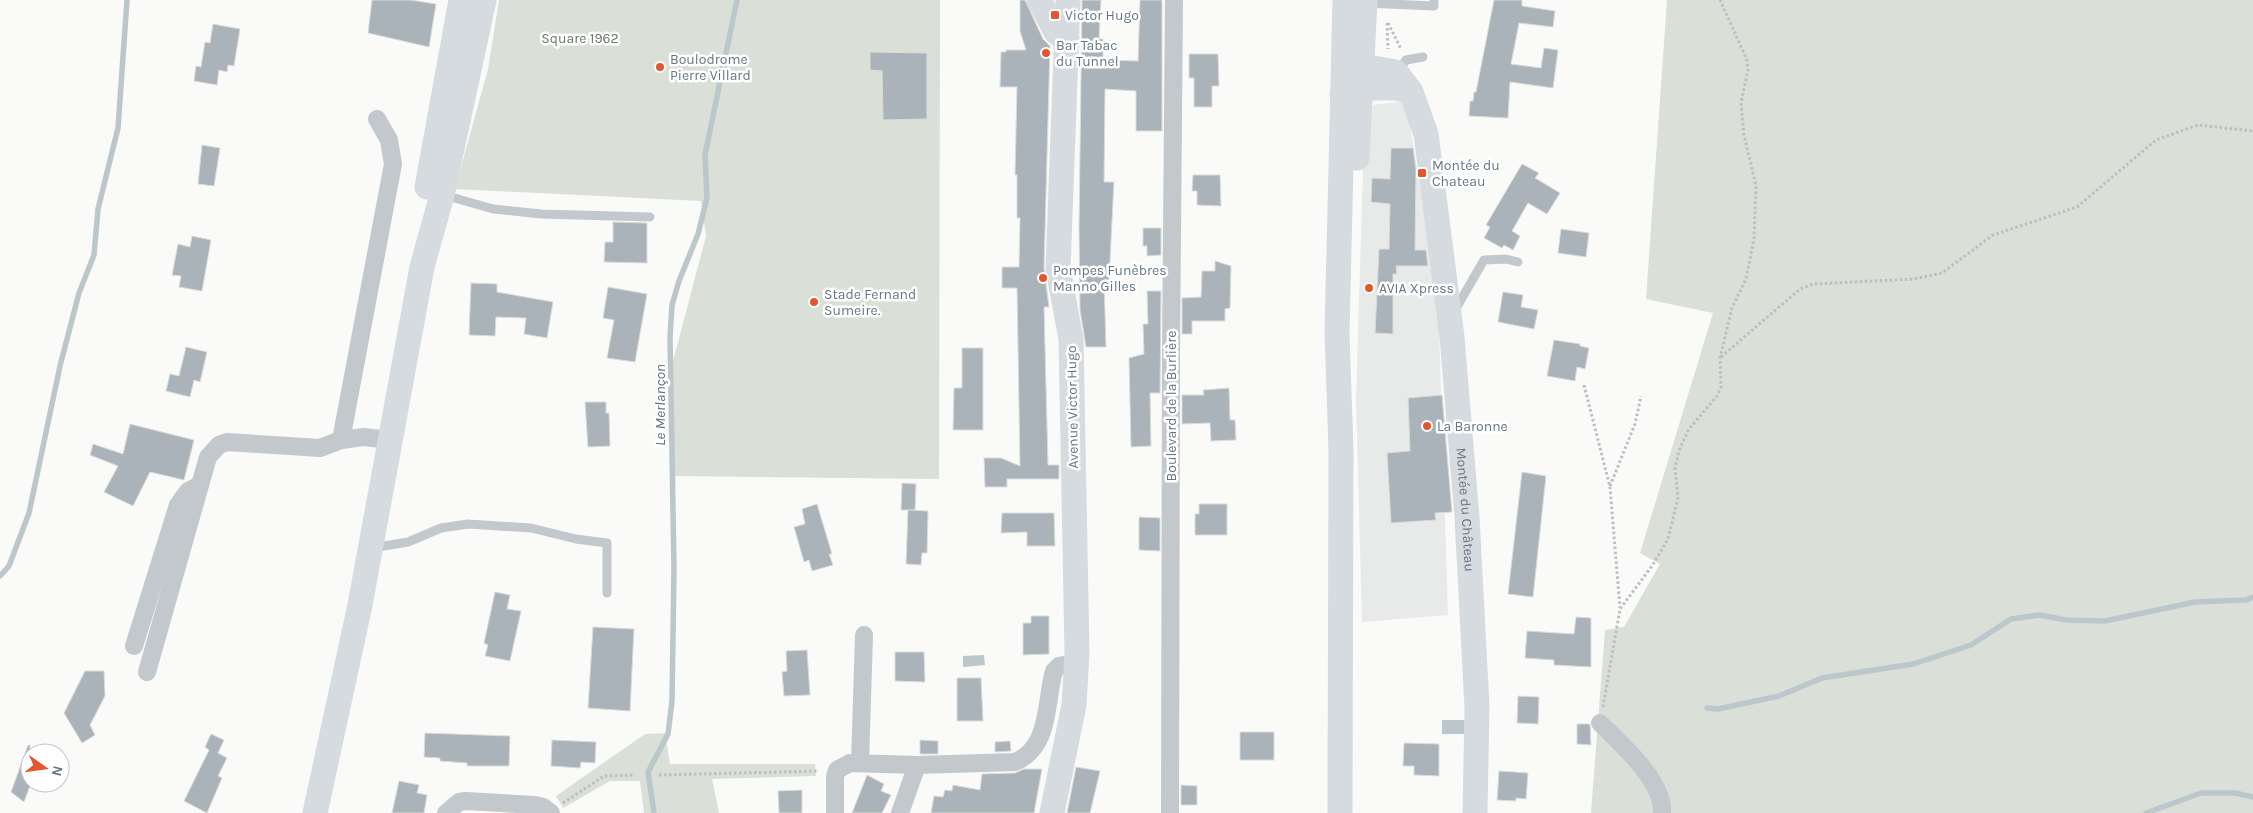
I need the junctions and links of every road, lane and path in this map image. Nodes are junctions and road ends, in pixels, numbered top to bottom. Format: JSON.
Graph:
{"nodes":[{"id":1,"x":461,"y":0,"type":"edge"},
{"id":2,"x":484,"y":0,"type":"edge"},
{"id":3,"x":1039,"y":0,"type":"edge"},
{"id":4,"x":1068,"y":0,"type":"edge"},
{"id":5,"x":1174,"y":0,"type":"edge"},
{"id":6,"x":1434,"y":0,"type":"edge"},
{"id":7,"x":1720,"y":0,"type":"edge"},
{"id":8,"x":1361,"y":2,"type":"edge"},
{"id":9,"x":1387,"y":20,"type":"dead end"},
{"id":10,"x":1068,"y":42,"type":"junction"},
{"id":11,"x":1423,"y":57,"type":"dead end"},
{"id":12,"x":1402,"y":78,"type":"junction"},
{"id":13,"x":1356,"y":80,"type":"junction"},
{"id":14,"x":377,"y":119,"type":"dead end"},
{"id":15,"x":2253,"y":131,"type":"edge"},
{"id":16,"x":434,"y":193,"type":"junction"},
{"id":17,"x":650,"y":217,"type":"dead end"},
{"id":18,"x":1518,"y":262,"type":"dead end"},
{"id":19,"x":1450,"y":319,"type":"junction"},
{"id":20,"x":1720,"y":358,"type":"junction"},
{"id":21,"x":1584,"y":386,"type":"dead end"},
{"id":22,"x":1641,"y":396,"type":"dead end"},
{"id":23,"x":341,"y":440,"type":"junction"},
{"id":24,"x":390,"y":440,"type":"junction"},
{"id":25,"x":200,"y":485,"type":"junction"},
{"id":26,"x":1610,"y":487,"type":"junction"},
{"id":27,"x":370,"y":548,"type":"junction"},
{"id":28,"x":607,"y":593,"type":"dead end"},
{"id":29,"x":1620,"y":609,"type":"junction"},
{"id":30,"x":864,"y":635,"type":"dead end"},
{"id":31,"x":134,"y":646,"type":"dead end"},
{"id":32,"x":1077,"y":662,"type":"junction"},
{"id":33,"x":147,"y":672,"type":"dead end"},
{"id":34,"x":1600,"y":724,"type":"joint"},
{"id":35,"x":860,"y":763,"type":"junction"},
{"id":36,"x":917,"y":765,"type":"junction"},
{"id":37,"x":837,"y":770,"type":"junction"},
{"id":38,"x":635,"y":775,"type":"dead end"},
{"id":39,"x":659,"y":775,"type":"dead end"},
{"id":40,"x":550,"y":812,"type":"edge"},
{"id":41,"x":315,"y":813,"type":"edge"},
{"id":42,"x":446,"y":813,"type":"edge"},
{"id":43,"x":835,"y":813,"type":"edge"},
{"id":44,"x":900,"y":813,"type":"edge"},
{"id":45,"x":1052,"y":813,"type":"edge"},
{"id":46,"x":1170,"y":813,"type":"edge"},
{"id":47,"x":1340,"y":813,"type":"edge"},
{"id":48,"x":1475,"y":813,"type":"edge"},
{"id":49,"x":1662,"y":813,"type":"edge"}],
"edges":[{"from":1,"to":16,"type":"main road"},
{"from":2,"to":16,"type":"main road"},
{"from":3,"to":10,"type":"main road"},
{"from":4,"to":10,"type":"main road","name":"Avenue Victor Hugo"},
{"from":5,"to":46,"type":"street","name":"Boulevard de la Burlière"},
{"from":6,"to":8,"type":"lane"},
{"from":7,"to":20,"type":"path"},
{"from":8,"to":13,"type":"main road"},
{"from":8,"to":13,"type":"main road"},
{"from":9,"to":12,"type":"path"},
{"from":10,"to":32,"type":"main road","name":"Avenue Victor Hugo"},
{"from":11,"to":12,"type":"lane"},
{"from":12,"to":13,"type":"main road"},
{"from":12,"to":19,"type":"main road","name":"Montée du Château"},
{"from":13,"to":47,"type":"main road"},
{"from":14,"to":23,"type":"street"},
{"from":15,"to":20,"type":"path"},
{"from":16,"to":17,"type":"lane"},
{"from":16,"to":24,"type":"main road"},
{"from":18,"to":19,"type":"lane"},
{"from":19,"to":48,"type":"main road","name":"Montée du Château"},
{"from":20,"to":29,"type":"path"},
{"from":21,"to":26,"type":"path"},
{"from":22,"to":26,"type":"path"},
{"from":23,"to":24,"type":"street"},
{"from":23,"to":25,"type":"street"},
{"from":24,"to":27,"type":"main road"},
{"from":25,"to":31,"type":"street"},
{"from":25,"to":33,"type":"street"},
{"from":26,"to":29,"type":"path"},
{"from":27,"to":28,"type":"lane"},
{"from":27,"to":41,"type":"main road"},
{"from":29,"to":34,"type":"path"},
{"from":30,"to":35,"type":"street"},
{"from":32,"to":36,"type":"street"},
{"from":32,"to":45,"type":"main road","name":"Avenue Victor Hugo"},
{"from":34,"to":49,"type":"street"},
{"from":35,"to":36,"type":"street"},
{"from":35,"to":37,"type":"street"},
{"from":36,"to":44,"type":"street"},
{"from":37,"to":39,"type":"path"},
{"from":37,"to":43,"type":"street"},
{"from":38,"to":40,"type":"path"},
{"from":40,"to":42,"type":"street"}]}
